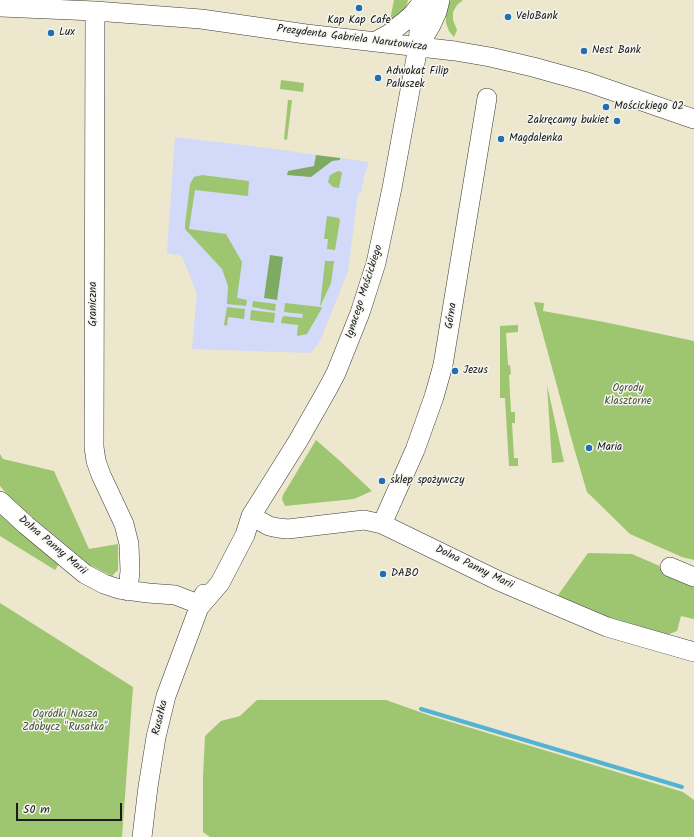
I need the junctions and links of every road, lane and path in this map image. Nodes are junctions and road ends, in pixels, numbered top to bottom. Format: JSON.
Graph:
{"nodes":[{"id":1,"x":430,"y":4,"type":"edge"},
{"id":2,"x":4,"y":5,"type":"edge"},
{"id":3,"x":95,"y":10,"type":"junction"},
{"id":4,"x":376,"y":42,"type":"junction"},
{"id":5,"x":418,"y":47,"type":"junction"},
{"id":6,"x":455,"y":51,"type":"junction"},
{"id":7,"x":488,"y":98,"type":"dead end"},
{"id":8,"x":694,"y":119,"type":"edge"},
{"id":9,"x":0,"y":501,"type":"edge"},
{"id":10,"x":251,"y":516,"type":"junction"},
{"id":11,"x":382,"y":524,"type":"junction"},
{"id":12,"x":670,"y":567,"type":"dead end"},
{"id":13,"x":694,"y":578,"type":"edge"},
{"id":14,"x":128,"y":591,"type":"junction"},
{"id":15,"x":201,"y":605,"type":"junction"},
{"id":16,"x":694,"y":652,"type":"edge"},
{"id":17,"x":142,"y":837,"type":"edge"}],
"edges":[{"from":1,"to":4,"type":"street"},
{"from":1,"to":5,"type":"street"},
{"from":1,"to":6,"type":"street"},
{"from":2,"to":3,"type":"street","name":"Prezydenta Gabriela Narutowicza"},
{"from":3,"to":4,"type":"street","name":"Prezydenta Gabriela Narutowicza"},
{"from":3,"to":14,"type":"street","name":"Graniczna"},
{"from":4,"to":5,"type":"street","name":"Prezydenta Gabriela Narutowicza"},
{"from":5,"to":6,"type":"street","name":"Prezydenta Gabriela Narutowicza"},
{"from":5,"to":10,"type":"street","name":"Ignacego Mościckiego"},
{"from":6,"to":8,"type":"street","name":"Prezydenta Gabriela Narutowicza"},
{"from":7,"to":11,"type":"street","name":"Górna"},
{"from":9,"to":14,"type":"street","name":"Dolna Panny Marii"},
{"from":10,"to":11,"type":"street","name":"Dolna Panny Marii"},
{"from":10,"to":15,"type":"street"},
{"from":11,"to":16,"type":"street","name":"Dolna Panny Marii"},
{"from":12,"to":13,"type":"street"},
{"from":14,"to":15,"type":"street","name":"Dolna Panny Marii"},
{"from":15,"to":17,"type":"street","name":"Rusałka"}]}
